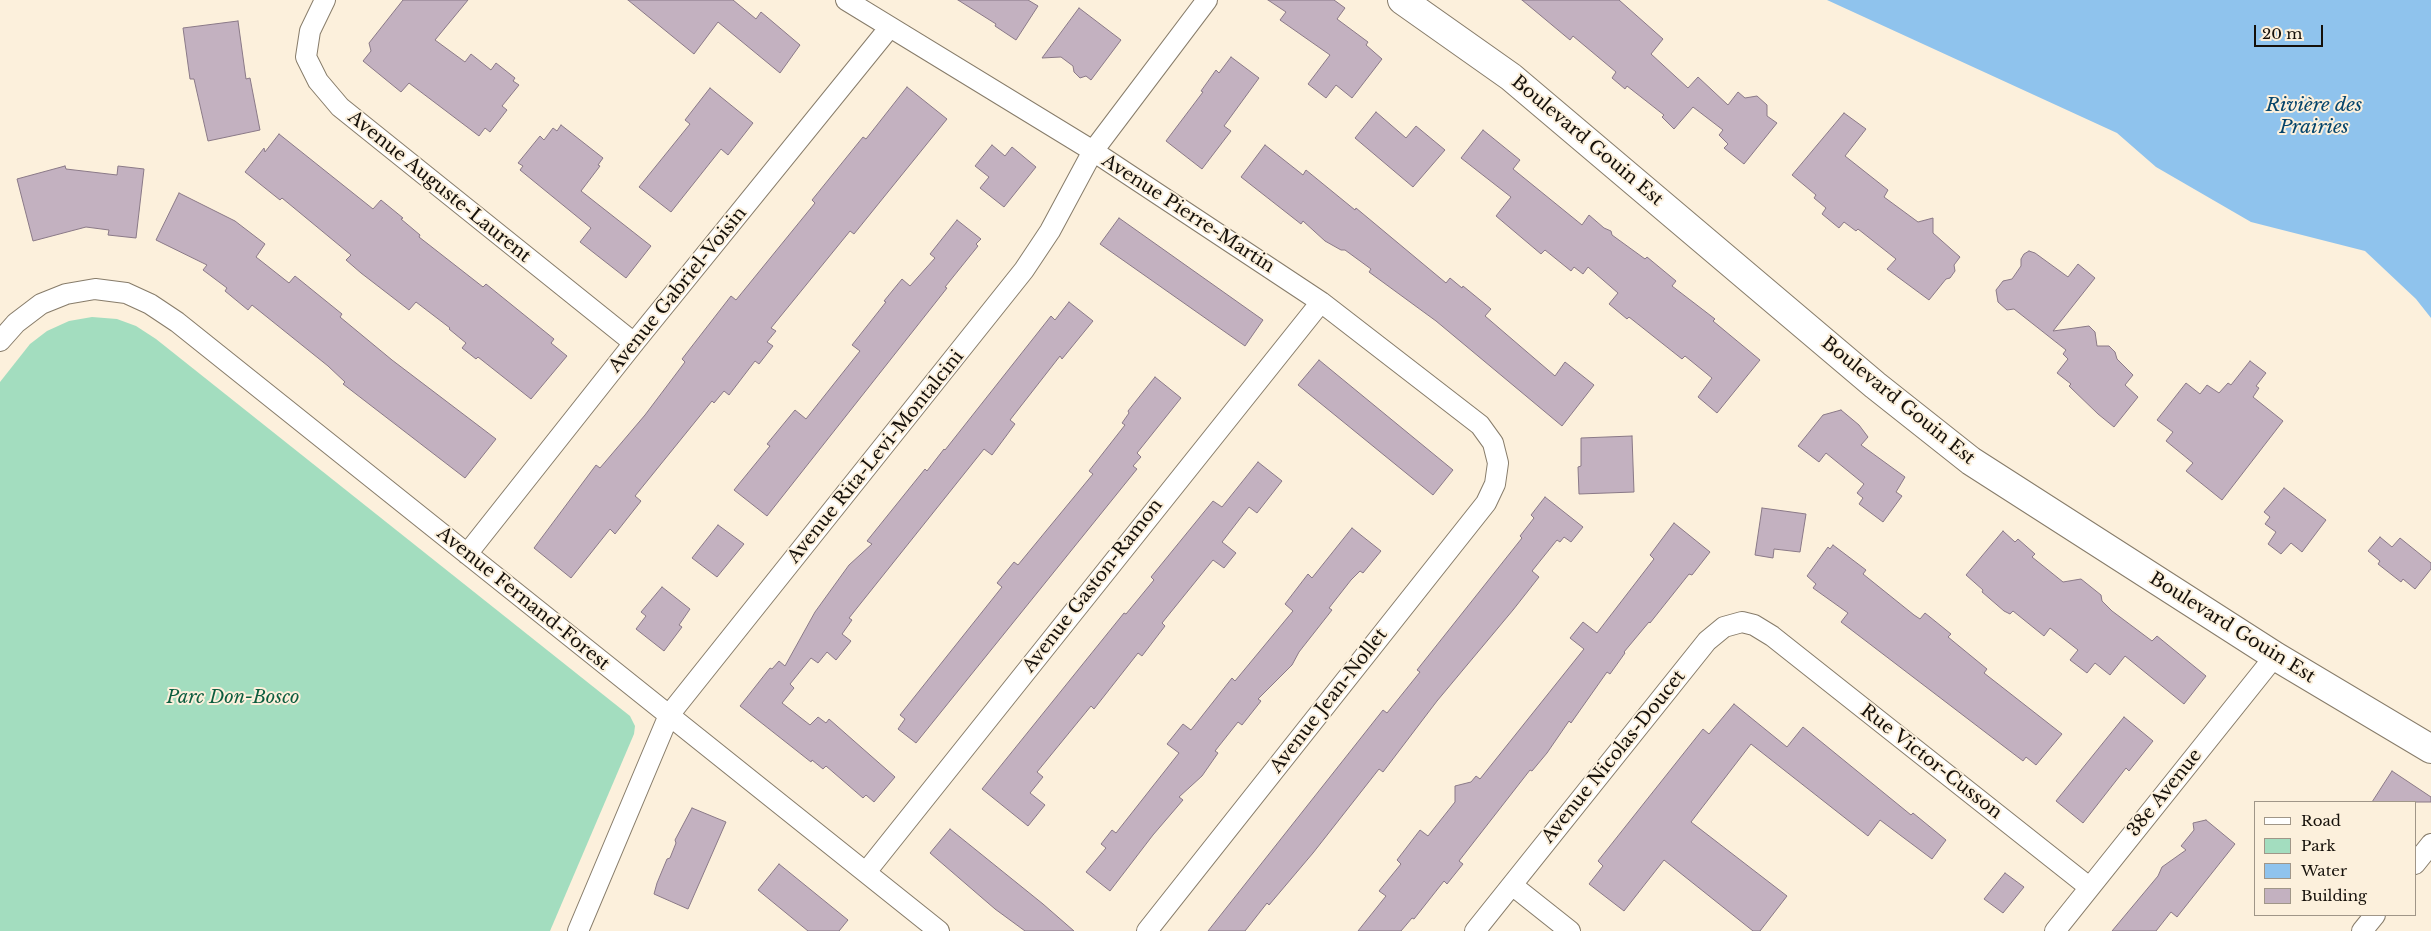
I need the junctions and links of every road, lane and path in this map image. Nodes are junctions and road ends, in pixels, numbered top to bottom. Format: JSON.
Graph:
{"nodes":[{"id":1,"x":325,"y":0,"type":"edge"},
{"id":2,"x":846,"y":0,"type":"edge"},
{"id":3,"x":1207,"y":0,"type":"edge"},
{"id":4,"x":1402,"y":0,"type":"edge"},
{"id":5,"x":890,"y":27,"type":"junction"},
{"id":6,"x":1093,"y":151,"type":"junction"},
{"id":7,"x":1321,"y":302,"type":"junction"},
{"id":8,"x":0,"y":341,"type":"edge"},
{"id":9,"x":634,"y":343,"type":"junction"},
{"id":10,"x":1498,"y":464,"type":"joint"},
{"id":11,"x":467,"y":554,"type":"junction"},
{"id":12,"x":1772,"y":636,"type":"joint"},
{"id":13,"x":2275,"y":656,"type":"junction"},
{"id":14,"x":669,"y":716,"type":"junction"},
{"id":15,"x":2431,"y":749,"type":"edge"},
{"id":16,"x":2431,"y":844,"type":"edge"},
{"id":17,"x":2416,"y":863,"type":"edge"},
{"id":18,"x":866,"y":872,"type":"junction"},
{"id":19,"x":1512,"y":885,"type":"junction"},
{"id":20,"x":2089,"y":887,"type":"junction"},
{"id":21,"x":2374,"y":916,"type":"edge"},
{"id":22,"x":578,"y":931,"type":"edge"},
{"id":23,"x":940,"y":931,"type":"edge"},
{"id":24,"x":1147,"y":931,"type":"edge"},
{"id":25,"x":1475,"y":931,"type":"edge"},
{"id":26,"x":1570,"y":931,"type":"edge"},
{"id":27,"x":2055,"y":931,"type":"edge"},
{"id":28,"x":2362,"y":931,"type":"edge"}],
"edges":[{"from":1,"to":9,"type":"street","name":"Avenue Auguste-Laurent"},
{"from":2,"to":5,"type":"street","name":"Avenue Pierre-Martin"},
{"from":3,"to":6,"type":"street","name":"Avenue Rita-Levi-Montalcini"},
{"from":4,"to":13,"type":"street","name":"Boulevard Gouin Est"},
{"from":5,"to":6,"type":"street","name":"Avenue Pierre-Martin"},
{"from":5,"to":9,"type":"street","name":"Avenue Gabriel-Voisin"},
{"from":6,"to":7,"type":"street","name":"Avenue Pierre-Martin"},
{"from":6,"to":14,"type":"street","name":"Avenue Rita-Levi-Montalcini"},
{"from":7,"to":10,"type":"street","name":"Avenue Pierre-Martin"},
{"from":7,"to":18,"type":"street","name":"Avenue Gaston-Ramon"},
{"from":8,"to":11,"type":"street","name":"Avenue Fernand-Forest"},
{"from":9,"to":11,"type":"street","name":"Avenue Gabriel-Voisin"},
{"from":10,"to":24,"type":"street","name":"Avenue Jean-Nollet"},
{"from":11,"to":14,"type":"street","name":"Avenue Fernand-Forest"},
{"from":12,"to":19,"type":"street","name":"Avenue Nicolas-Doucet"},
{"from":12,"to":20,"type":"street","name":"Rue Victor-Cusson"},
{"from":13,"to":15,"type":"street","name":"Boulevard Gouin Est"},
{"from":13,"to":20,"type":"street","name":"38e Avenue"},
{"from":14,"to":18,"type":"street","name":"Avenue Fernand-Forest"},
{"from":14,"to":22,"type":"street","name":"Avenue Rita-Levi-Montalcini"},
{"from":16,"to":17,"type":"street"},
{"from":18,"to":23,"type":"street","name":"Avenue Fernand-Forest"},
{"from":19,"to":25,"type":"street","name":"Avenue Nicolas-Doucet"},
{"from":19,"to":26,"type":"street"},
{"from":20,"to":27,"type":"street","name":"38e Avenue"},
{"from":21,"to":28,"type":"street"}]}
